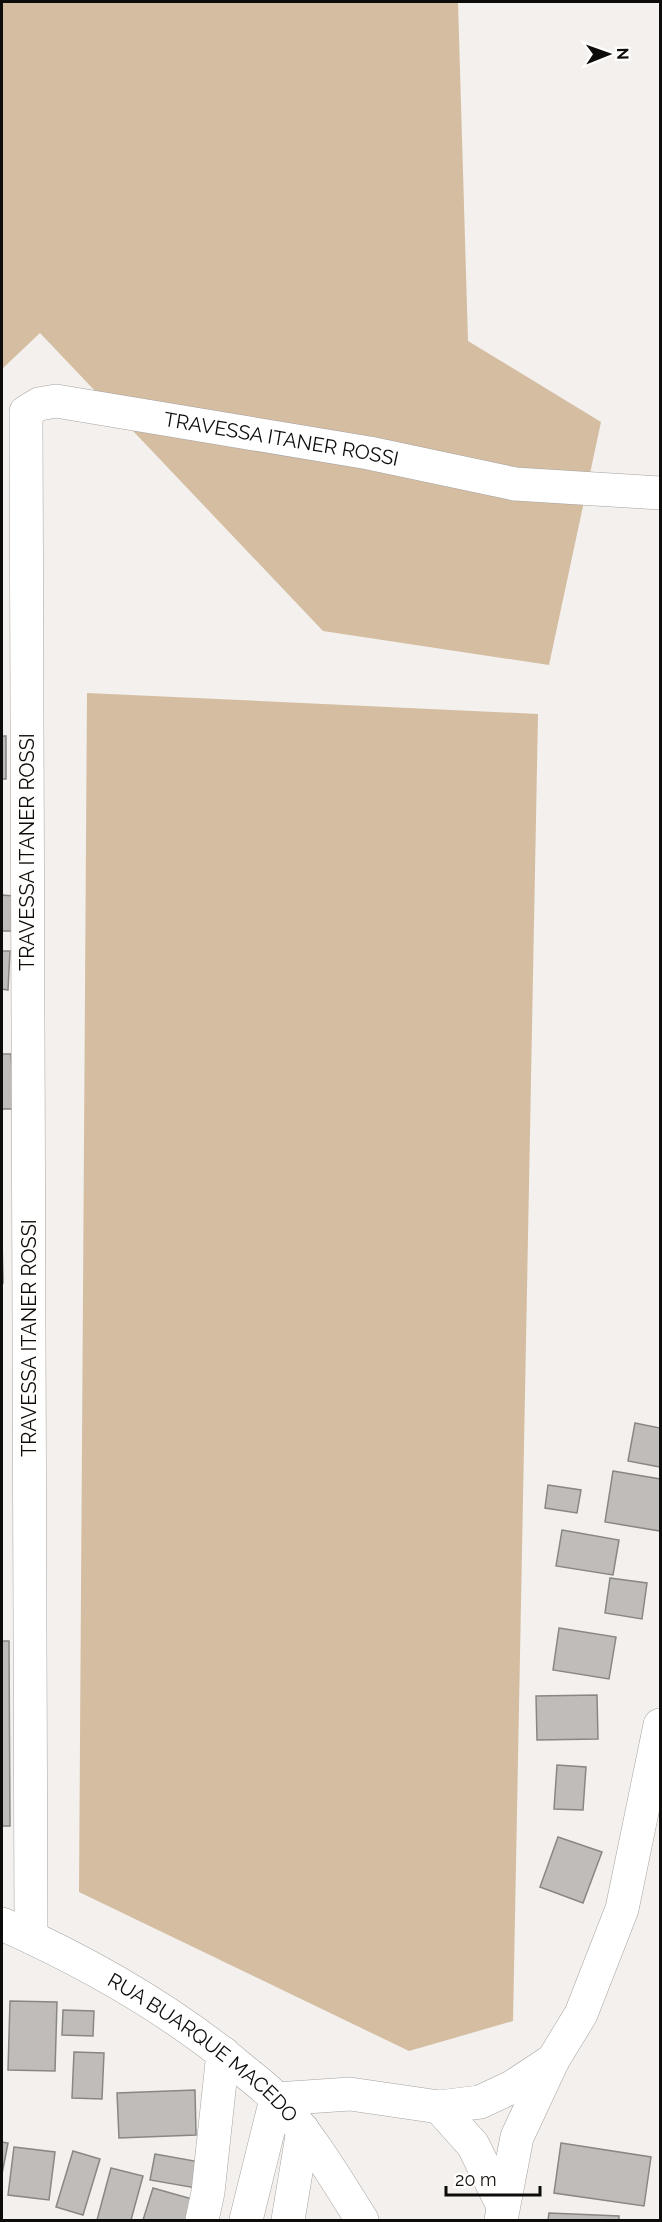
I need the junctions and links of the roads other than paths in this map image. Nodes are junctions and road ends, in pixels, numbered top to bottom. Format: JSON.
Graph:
{"nodes":[{"id":1,"x":660,"y":493,"type":"edge"},
{"id":2,"x":660,"y":1725,"type":"edge"},
{"id":3,"x":2,"y":1924,"type":"edge"},
{"id":4,"x":31,"y":1937,"type":"junction"},
{"id":5,"x":223,"y":2053,"type":"junction"},
{"id":6,"x":553,"y":2060,"type":"junction"},
{"id":7,"x":276,"y":2099,"type":"junction"},
{"id":8,"x":439,"y":2107,"type":"junction"},
{"id":9,"x":303,"y":2130,"type":"junction"},
{"id":10,"x":502,"y":2213,"type":"edge"},
{"id":11,"x":201,"y":2220,"type":"edge"},
{"id":12,"x":246,"y":2220,"type":"edge"},
{"id":13,"x":288,"y":2220,"type":"edge"},
{"id":14,"x":362,"y":2220,"type":"edge"}],
"edges":[{"from":1,"to":4,"type":"street","name":"TRAVESSA ITANER ROSSI"},
{"from":2,"to":6,"type":"street"},
{"from":3,"to":4,"type":"street","name":"RUA BUARQUE MACEDO"},
{"from":4,"to":5,"type":"street","name":"RUA BUARQUE MACEDO"},
{"from":5,"to":7,"type":"street","name":"RUA BUARQUE MACEDO"},
{"from":5,"to":11,"type":"street"},
{"from":6,"to":8,"type":"street"},
{"from":6,"to":10,"type":"street"},
{"from":7,"to":8,"type":"street"},
{"from":7,"to":9,"type":"street","name":"RUA BUARQUE MACEDO"},
{"from":7,"to":12,"type":"street"},
{"from":8,"to":10,"type":"street"},
{"from":9,"to":13,"type":"street"},
{"from":9,"to":14,"type":"street","name":"RUA BUARQUE MACEDO"}]}
